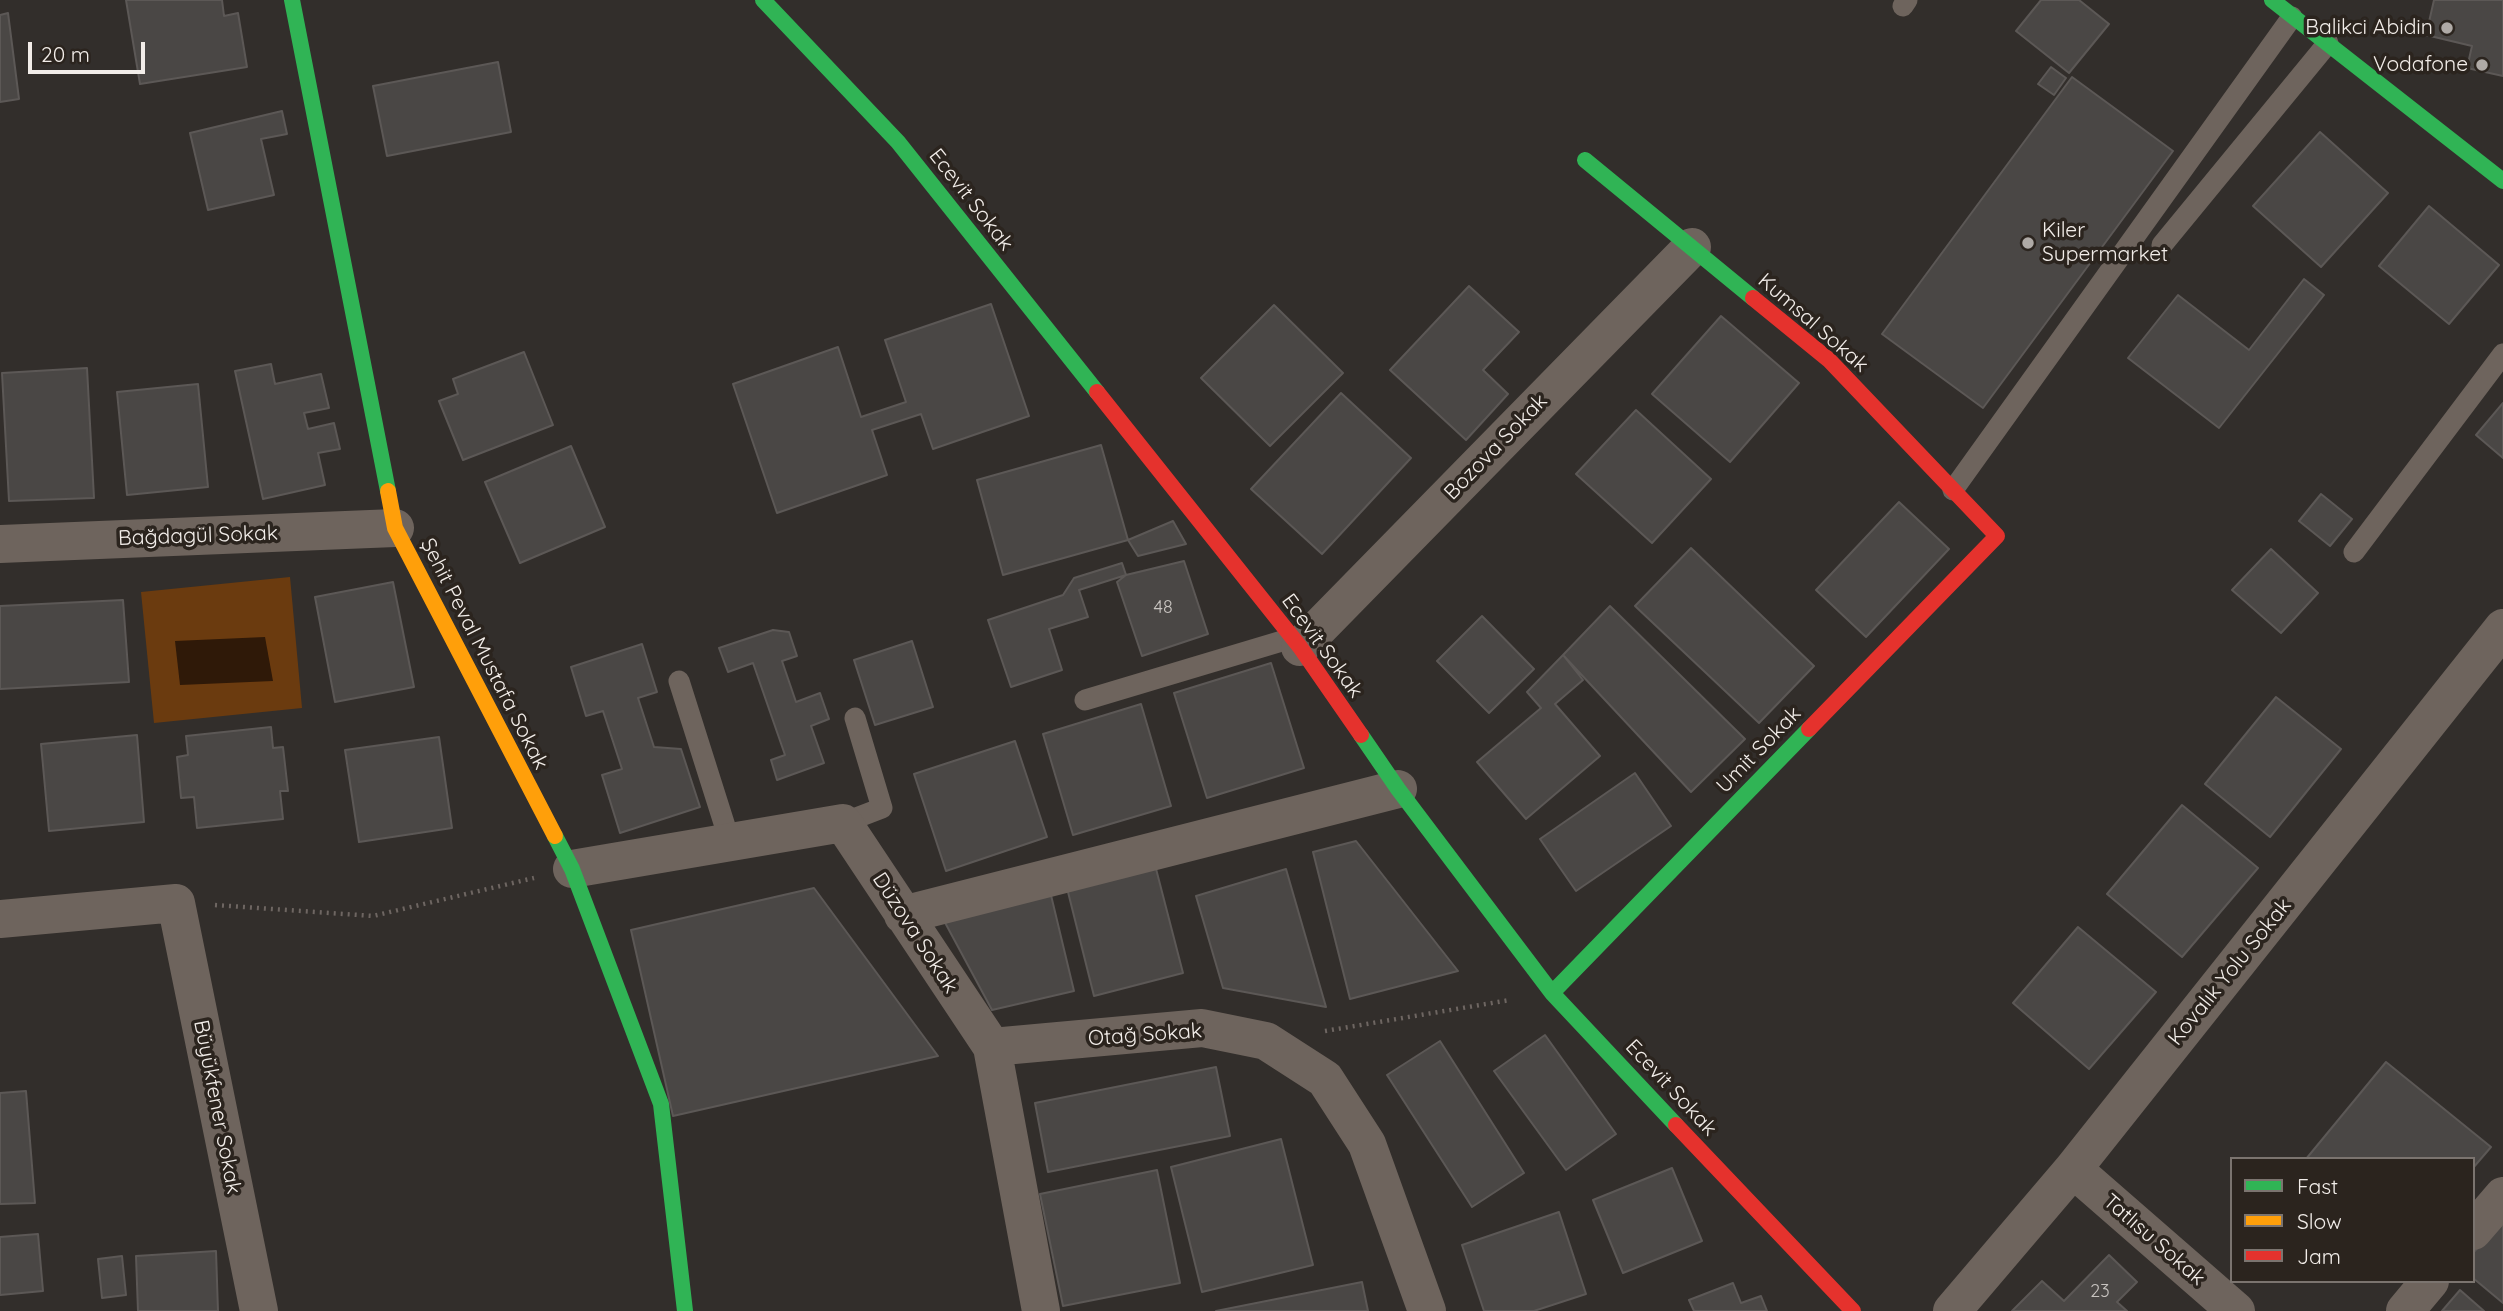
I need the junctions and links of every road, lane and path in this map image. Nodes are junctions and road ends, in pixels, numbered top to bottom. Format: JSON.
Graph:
{"nodes":[{"id":1,"x":292,"y":0,"type":"edge"},
{"id":2,"x":764,"y":0,"type":"edge"},
{"id":3,"x":2272,"y":0,"type":"edge"},
{"id":4,"x":2292,"y":17,"type":"junction"},
{"id":5,"x":2328,"y":44,"type":"junction"},
{"id":6,"x":1585,"y":160,"type":"dead end"},
{"id":7,"x":2503,"y":181,"type":"edge"},
{"id":8,"x":2162,"y":245,"type":"dead end"},
{"id":9,"x":1692,"y":247,"type":"junction"},
{"id":10,"x":2503,"y":354,"type":"edge"},
{"id":11,"x":1953,"y":490,"type":"junction"},
{"id":12,"x":395,"y":528,"type":"junction"},
{"id":13,"x":1997,"y":536,"type":"joint"},
{"id":14,"x":0,"y":544,"type":"edge"},
{"id":15,"x":2354,"y":552,"type":"dead end"},
{"id":16,"x":2503,"y":628,"type":"edge"},
{"id":17,"x":1296,"y":643,"type":"junction"},
{"id":18,"x":680,"y":681,"type":"dead end"},
{"id":19,"x":1084,"y":700,"type":"dead end"},
{"id":20,"x":855,"y":718,"type":"dead end"},
{"id":21,"x":1398,"y":789,"type":"junction"},
{"id":22,"x":844,"y":823,"type":"junction"},
{"id":23,"x":730,"y":842,"type":"junction"},
{"id":24,"x":572,"y":869,"type":"junction"},
{"id":25,"x":176,"y":903,"type":"junction"},
{"id":26,"x":903,"y":915,"type":"junction"},
{"id":27,"x":0,"y":919,"type":"edge"},
{"id":28,"x":1552,"y":993,"type":"junction"},
{"id":29,"x":1266,"y":1041,"type":"junction"},
{"id":30,"x":992,"y":1047,"type":"junction"},
{"id":31,"x":2073,"y":1169,"type":"junction"},
{"id":32,"x":2503,"y":1196,"type":"edge"},
{"id":33,"x":2475,"y":1229,"type":"edge"},
{"id":34,"x":2428,"y":1283,"type":"edge"},
{"id":35,"x":259,"y":1311,"type":"edge"},
{"id":36,"x":684,"y":1311,"type":"edge"},
{"id":37,"x":1041,"y":1311,"type":"edge"},
{"id":38,"x":1427,"y":1311,"type":"edge"},
{"id":39,"x":1853,"y":1311,"type":"edge"},
{"id":40,"x":1952,"y":1311,"type":"edge"},
{"id":41,"x":2236,"y":1311,"type":"edge"},
{"id":42,"x":2405,"y":1311,"type":"edge"}],
"edges":[{"from":1,"to":12,"type":"street","name":"Şehit Peval Mustafa Sokak"},
{"from":2,"to":17,"type":"street","name":"Ecevit Sokak"},
{"from":3,"to":4,"type":"street"},
{"from":4,"to":5,"type":"street"},
{"from":4,"to":11,"type":"lane"},
{"from":5,"to":7,"type":"street"},
{"from":5,"to":8,"type":"lane"},
{"from":6,"to":9,"type":"street","name":"Kumsal Sokak"},
{"from":9,"to":11,"type":"street","name":"Kumsal Sokak"},
{"from":9,"to":17,"type":"street","name":"Bozova Sokak"},
{"from":10,"to":15,"type":"lane"},
{"from":11,"to":13,"type":"street","name":"Kumsal Sokak"},
{"from":12,"to":14,"type":"street","name":"Bağdagül Sokak"},
{"from":12,"to":24,"type":"street","name":"Şehit Peval Mustafa Sokak"},
{"from":13,"to":28,"type":"street","name":"Umit Sokak"},
{"from":16,"to":31,"type":"street","name":"Kovalık Yolu Sokak"},
{"from":17,"to":19,"type":"lane"},
{"from":17,"to":21,"type":"street","name":"Ecevit Sokak"},
{"from":18,"to":23,"type":"lane"},
{"from":20,"to":22,"type":"lane"},
{"from":21,"to":26,"type":"street"},
{"from":21,"to":28,"type":"street","name":"Ecevit Sokak"},
{"from":22,"to":23,"type":"street"},
{"from":22,"to":26,"type":"street","name":"Düzova Sokak"},
{"from":23,"to":24,"type":"street"},
{"from":24,"to":25,"type":"path"},
{"from":24,"to":36,"type":"street","name":"Şehit Peval Mustafa Sokak"},
{"from":25,"to":27,"type":"street"},
{"from":25,"to":35,"type":"street","name":"Büyükfener Sokak"},
{"from":26,"to":30,"type":"street","name":"Düzova Sokak"},
{"from":28,"to":29,"type":"path"},
{"from":28,"to":39,"type":"street","name":"Ecevit Sokak"},
{"from":29,"to":30,"type":"street","name":"Otağ Sokak"},
{"from":29,"to":38,"type":"street","name":"Otağ Sokak"},
{"from":30,"to":37,"type":"street","name":"Düzova Sokak"},
{"from":31,"to":40,"type":"street","name":"Kovalık Yolu Sokak"},
{"from":31,"to":41,"type":"street","name":"Tatlısu Sokak"},
{"from":32,"to":33,"type":"street"},
{"from":34,"to":42,"type":"street"}]}
